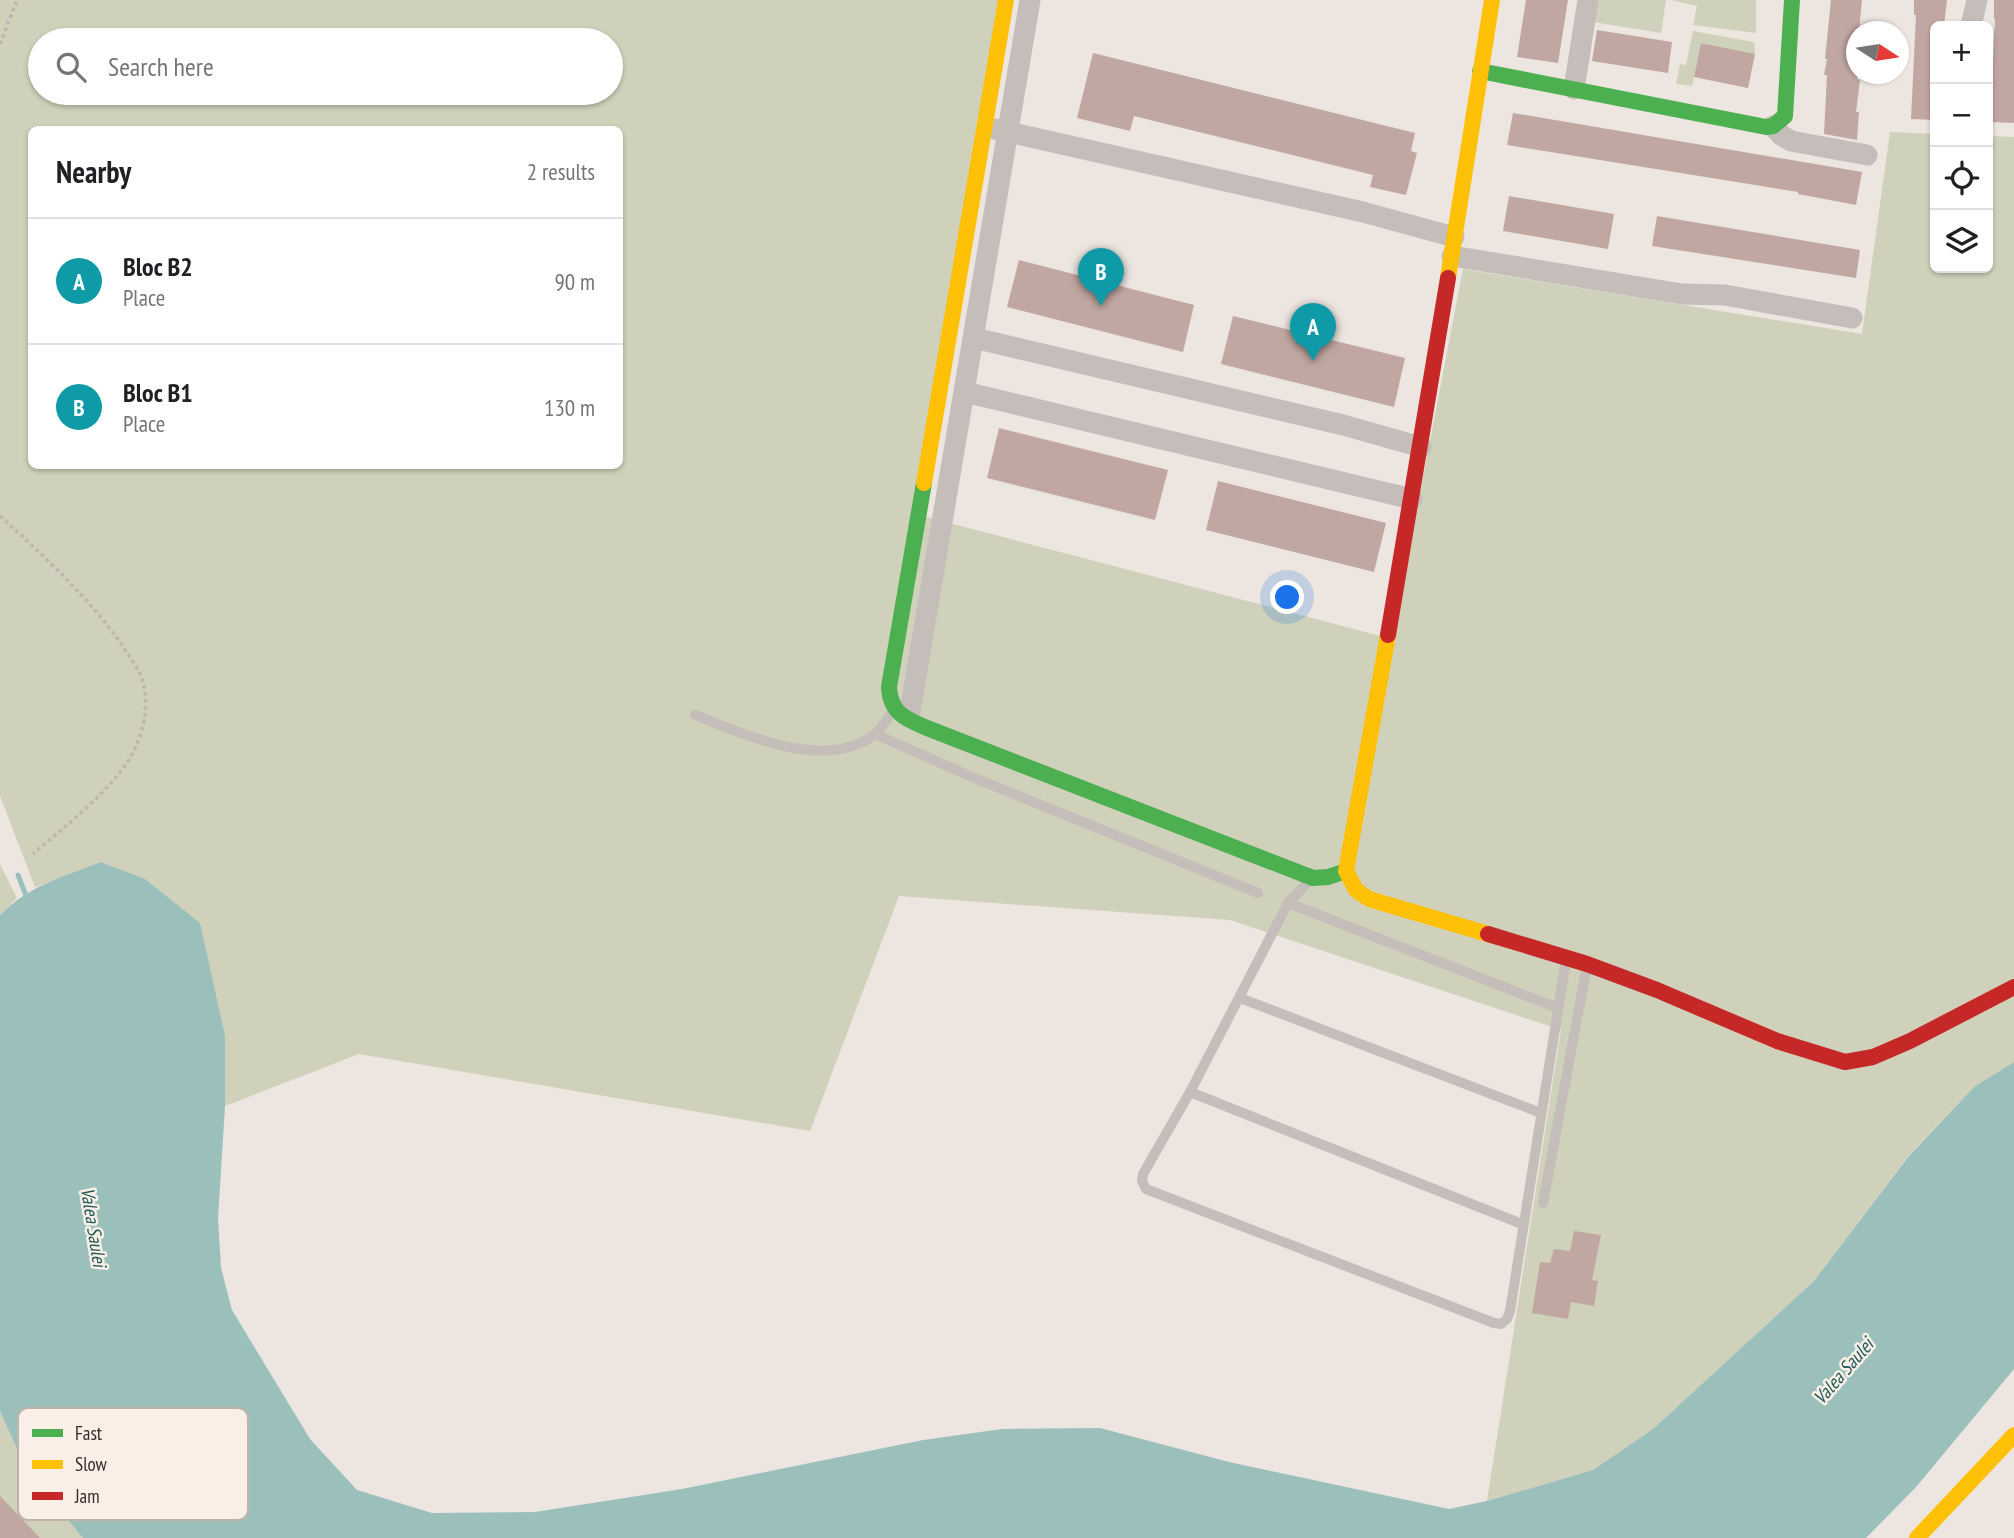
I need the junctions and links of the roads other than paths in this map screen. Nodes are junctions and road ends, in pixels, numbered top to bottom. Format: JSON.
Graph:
{"nodes":[{"id":1,"x":1006,"y":0,"type":"edge"},
{"id":2,"x":1030,"y":0,"type":"edge"},
{"id":3,"x":1492,"y":0,"type":"edge"},
{"id":4,"x":1588,"y":0,"type":"edge"},
{"id":5,"x":1792,"y":0,"type":"edge"},
{"id":6,"x":1977,"y":0,"type":"edge"},
{"id":7,"x":1972,"y":21,"type":"edge"},
{"id":8,"x":999,"y":41,"type":"junction"},
{"id":9,"x":1023,"y":46,"type":"junction"},
{"id":10,"x":1480,"y":71,"type":"junction"},
{"id":11,"x":1574,"y":89,"type":"junction"},
{"id":12,"x":986,"y":126,"type":"junction"},
{"id":13,"x":1773,"y":126,"type":"junction"},
{"id":14,"x":1008,"y":132,"type":"junction"},
{"id":15,"x":1867,"y":155,"type":"dead end"},
{"id":16,"x":1453,"y":246,"type":"junction"},
{"id":17,"x":1852,"y":318,"type":"dead end"},
{"id":18,"x":974,"y":338,"type":"junction"},
{"id":19,"x":965,"y":392,"type":"junction"},
{"id":20,"x":1421,"y":447,"type":"junction"},
{"id":21,"x":1412,"y":499,"type":"junction"},
{"id":22,"x":902,"y":714,"type":"junction"},
{"id":23,"x":695,"y":715,"type":"dead end"},
{"id":24,"x":875,"y":734,"type":"junction"},
{"id":25,"x":1346,"y":871,"type":"junction"},
{"id":26,"x":1313,"y":878,"type":"junction"},
{"id":27,"x":1258,"y":893,"type":"dead end"},
{"id":28,"x":1287,"y":903,"type":"junction"},
{"id":29,"x":1566,"y":957,"type":"junction"},
{"id":30,"x":1587,"y":964,"type":"junction"},
{"id":31,"x":2014,"y":987,"type":"edge"},
{"id":32,"x":1240,"y":998,"type":"junction"},
{"id":33,"x":1558,"y":1008,"type":"junction"},
{"id":34,"x":1190,"y":1092,"type":"junction"},
{"id":35,"x":1541,"y":1113,"type":"junction"},
{"id":36,"x":1543,"y":1203,"type":"dead end"},
{"id":37,"x":1522,"y":1224,"type":"junction"},
{"id":38,"x":2014,"y":1434,"type":"edge"},
{"id":39,"x":1917,"y":1538,"type":"edge"}],
"edges":[{"from":1,"to":8,"type":"street"},
{"from":2,"to":9,"type":"street"},
{"from":3,"to":10,"type":"street"},
{"from":4,"to":11,"type":"street"},
{"from":5,"to":13,"type":"street"},
{"from":6,"to":7,"type":"street"},
{"from":8,"to":9,"type":"street"},
{"from":8,"to":12,"type":"street"},
{"from":9,"to":14,"type":"street"},
{"from":10,"to":11,"type":"street"},
{"from":10,"to":16,"type":"street"},
{"from":11,"to":13,"type":"street"},
{"from":12,"to":14,"type":"street"},
{"from":12,"to":22,"type":"street"},
{"from":13,"to":15,"type":"street"},
{"from":14,"to":16,"type":"street"},
{"from":14,"to":18,"type":"street"},
{"from":16,"to":17,"type":"street"},
{"from":16,"to":20,"type":"street"},
{"from":18,"to":19,"type":"street"},
{"from":18,"to":20,"type":"street"},
{"from":19,"to":21,"type":"street"},
{"from":19,"to":22,"type":"street"},
{"from":20,"to":21,"type":"street"},
{"from":21,"to":25,"type":"street"},
{"from":22,"to":24,"type":"lane"},
{"from":22,"to":26,"type":"street"},
{"from":23,"to":24,"type":"lane"},
{"from":24,"to":27,"type":"lane"},
{"from":25,"to":26,"type":"street"},
{"from":25,"to":29,"type":"street"},
{"from":26,"to":28,"type":"lane"},
{"from":28,"to":32,"type":"lane"},
{"from":28,"to":33,"type":"lane"},
{"from":29,"to":30,"type":"street"},
{"from":29,"to":33,"type":"lane"},
{"from":30,"to":31,"type":"street"},
{"from":30,"to":36,"type":"lane"},
{"from":32,"to":34,"type":"lane"},
{"from":32,"to":35,"type":"lane"},
{"from":33,"to":35,"type":"lane"},
{"from":34,"to":37,"type":"lane"},
{"from":34,"to":37,"type":"lane"},
{"from":35,"to":37,"type":"lane"},
{"from":38,"to":39,"type":"street"}]}
